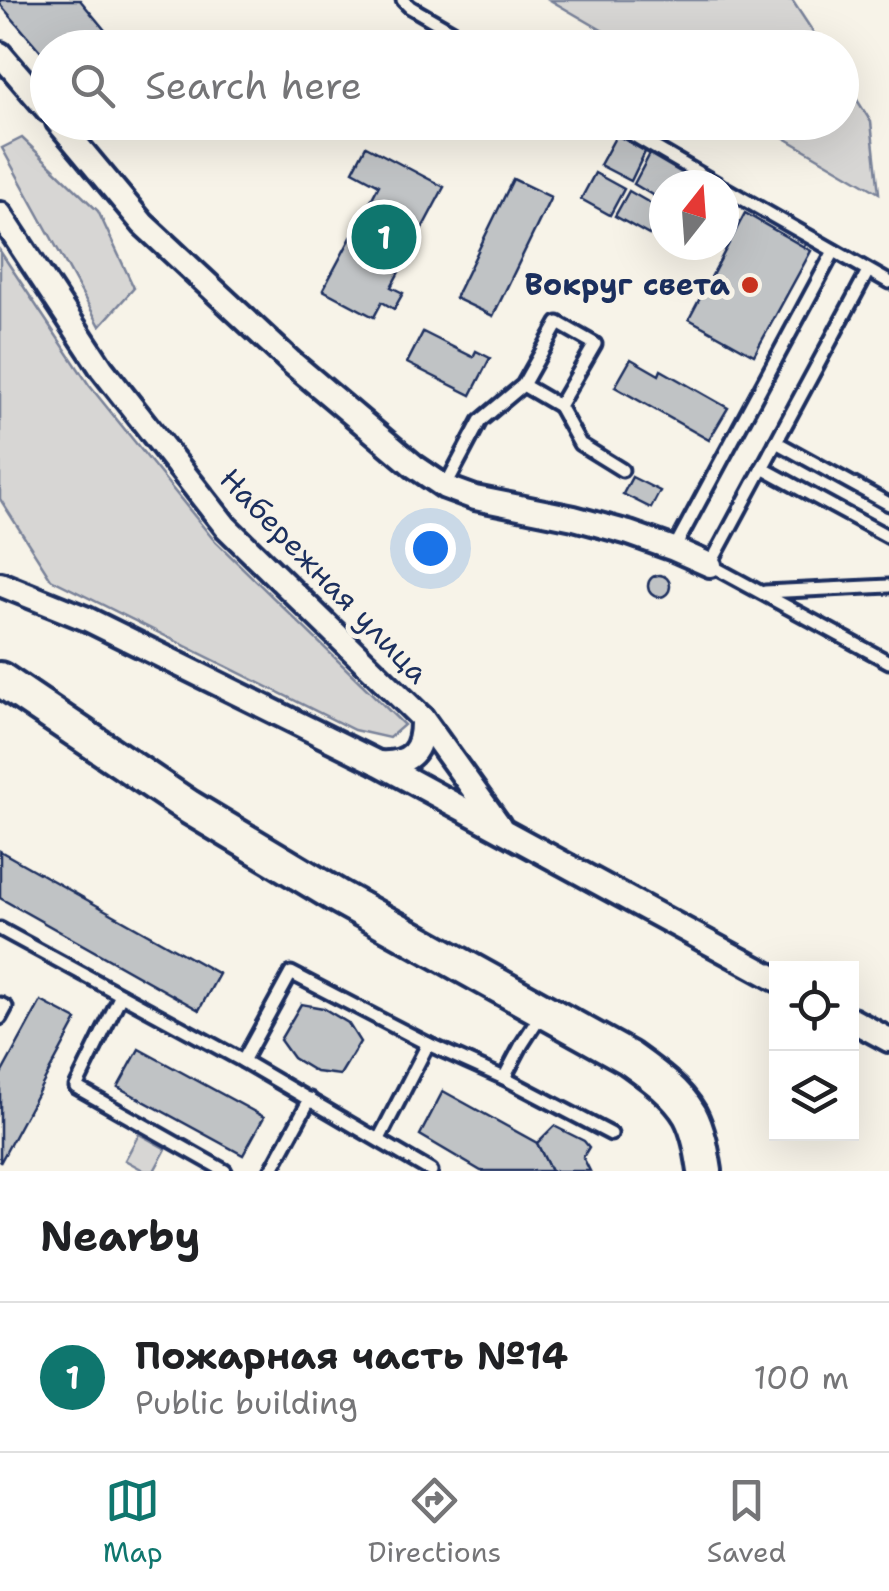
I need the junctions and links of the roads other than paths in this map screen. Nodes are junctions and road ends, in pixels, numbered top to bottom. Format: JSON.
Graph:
{"nodes":[{"id":1,"x":403,"y":0,"type":"edge"},
{"id":2,"x":452,"y":30,"type":"edge"},
{"id":3,"x":0,"y":54,"type":"edge"},
{"id":4,"x":30,"y":89,"type":"edge"},
{"id":5,"x":74,"y":140,"type":"edge"},
{"id":6,"x":642,"y":140,"type":"edge"},
{"id":7,"x":694,"y":170,"type":"edge"},
{"id":8,"x":739,"y":196,"type":"edge"},
{"id":9,"x":0,"y":214,"type":"edge"},
{"id":10,"x":834,"y":251,"type":"junction"},
{"id":11,"x":868,"y":271,"type":"junction"},
{"id":12,"x":889,"y":282,"type":"edge"},
{"id":13,"x":523,"y":386,"type":"junction"},
{"id":14,"x":559,"y":406,"type":"junction"},
{"id":15,"x":776,"y":442,"type":"junction"},
{"id":16,"x":762,"y":468,"type":"junction"},
{"id":17,"x":622,"y":470,"type":"dead end"},
{"id":18,"x":445,"y":486,"type":"junction"},
{"id":19,"x":889,"y":504,"type":"edge"},
{"id":20,"x":889,"y":536,"type":"edge"},
{"id":21,"x":674,"y":549,"type":"junction"},
{"id":22,"x":710,"y":566,"type":"junction"},
{"id":23,"x":0,"y":584,"type":"edge"},
{"id":24,"x":889,"y":586,"type":"edge"},
{"id":25,"x":761,"y":592,"type":"junction"},
{"id":26,"x":889,"y":662,"type":"edge"},
{"id":27,"x":0,"y":679,"type":"edge"},
{"id":28,"x":422,"y":718,"type":"junction"},
{"id":29,"x":378,"y":763,"type":"junction"},
{"id":30,"x":504,"y":832,"type":"junction"},
{"id":31,"x":0,"y":930,"type":"edge"},
{"id":32,"x":769,"y":976,"type":"edge"},
{"id":33,"x":122,"y":995,"type":"junction"},
{"id":34,"x":0,"y":1004,"type":"edge"},
{"id":35,"x":544,"y":1010,"type":"junction"},
{"id":36,"x":0,"y":1018,"type":"edge"},
{"id":37,"x":859,"y":1024,"type":"edge"},
{"id":38,"x":889,"y":1040,"type":"edge"},
{"id":39,"x":428,"y":1044,"type":"junction"},
{"id":40,"x":243,"y":1061,"type":"junction"},
{"id":41,"x":504,"y":1078,"type":"junction"},
{"id":42,"x":310,"y":1099,"type":"junction"},
{"id":43,"x":610,"y":1134,"type":"dead end"},
{"id":44,"x":380,"y":1139,"type":"junction"},
{"id":45,"x":225,"y":1171,"type":"edge"},
{"id":46,"x":271,"y":1171,"type":"edge"},
{"id":47,"x":431,"y":1171,"type":"edge"},
{"id":48,"x":705,"y":1171,"type":"edge"}],
"edges":[{"from":1,"to":2,"type":"lane"},
{"from":3,"to":4,"type":"street"},
{"from":5,"to":18,"type":"street"},
{"from":6,"to":7,"type":"lane"},
{"from":8,"to":10,"type":"lane"},
{"from":9,"to":28,"type":"street","name":"Набережная улица"},
{"from":10,"to":11,"type":"lane"},
{"from":10,"to":21,"type":"lane"},
{"from":11,"to":12,"type":"lane"},
{"from":11,"to":15,"type":"lane"},
{"from":13,"to":14,"type":"lane"},
{"from":13,"to":14,"type":"lane"},
{"from":13,"to":18,"type":"lane"},
{"from":14,"to":17,"type":"lane"},
{"from":15,"to":16,"type":"lane"},
{"from":15,"to":19,"type":"lane"},
{"from":16,"to":20,"type":"lane"},
{"from":16,"to":22,"type":"lane"},
{"from":18,"to":21,"type":"street"},
{"from":21,"to":22,"type":"street"},
{"from":22,"to":25,"type":"lane"},
{"from":23,"to":29,"type":"street"},
{"from":24,"to":25,"type":"lane"},
{"from":25,"to":26,"type":"lane"},
{"from":27,"to":35,"type":"street"},
{"from":28,"to":29,"type":"street"},
{"from":28,"to":30,"type":"street","name":"Набережная улица"},
{"from":29,"to":30,"type":"street"},
{"from":30,"to":32,"type":"street"},
{"from":31,"to":33,"type":"lane"},
{"from":33,"to":40,"type":"lane"},
{"from":33,"to":45,"type":"lane"},
{"from":34,"to":36,"type":"lane"},
{"from":35,"to":41,"type":"lane"},
{"from":35,"to":48,"type":"street"},
{"from":37,"to":38,"type":"street"},
{"from":39,"to":40,"type":"lane"},
{"from":39,"to":41,"type":"lane"},
{"from":39,"to":44,"type":"lane"},
{"from":40,"to":42,"type":"lane"},
{"from":41,"to":43,"type":"lane"},
{"from":42,"to":44,"type":"lane"},
{"from":42,"to":46,"type":"lane"},
{"from":44,"to":47,"type":"lane"}]}
